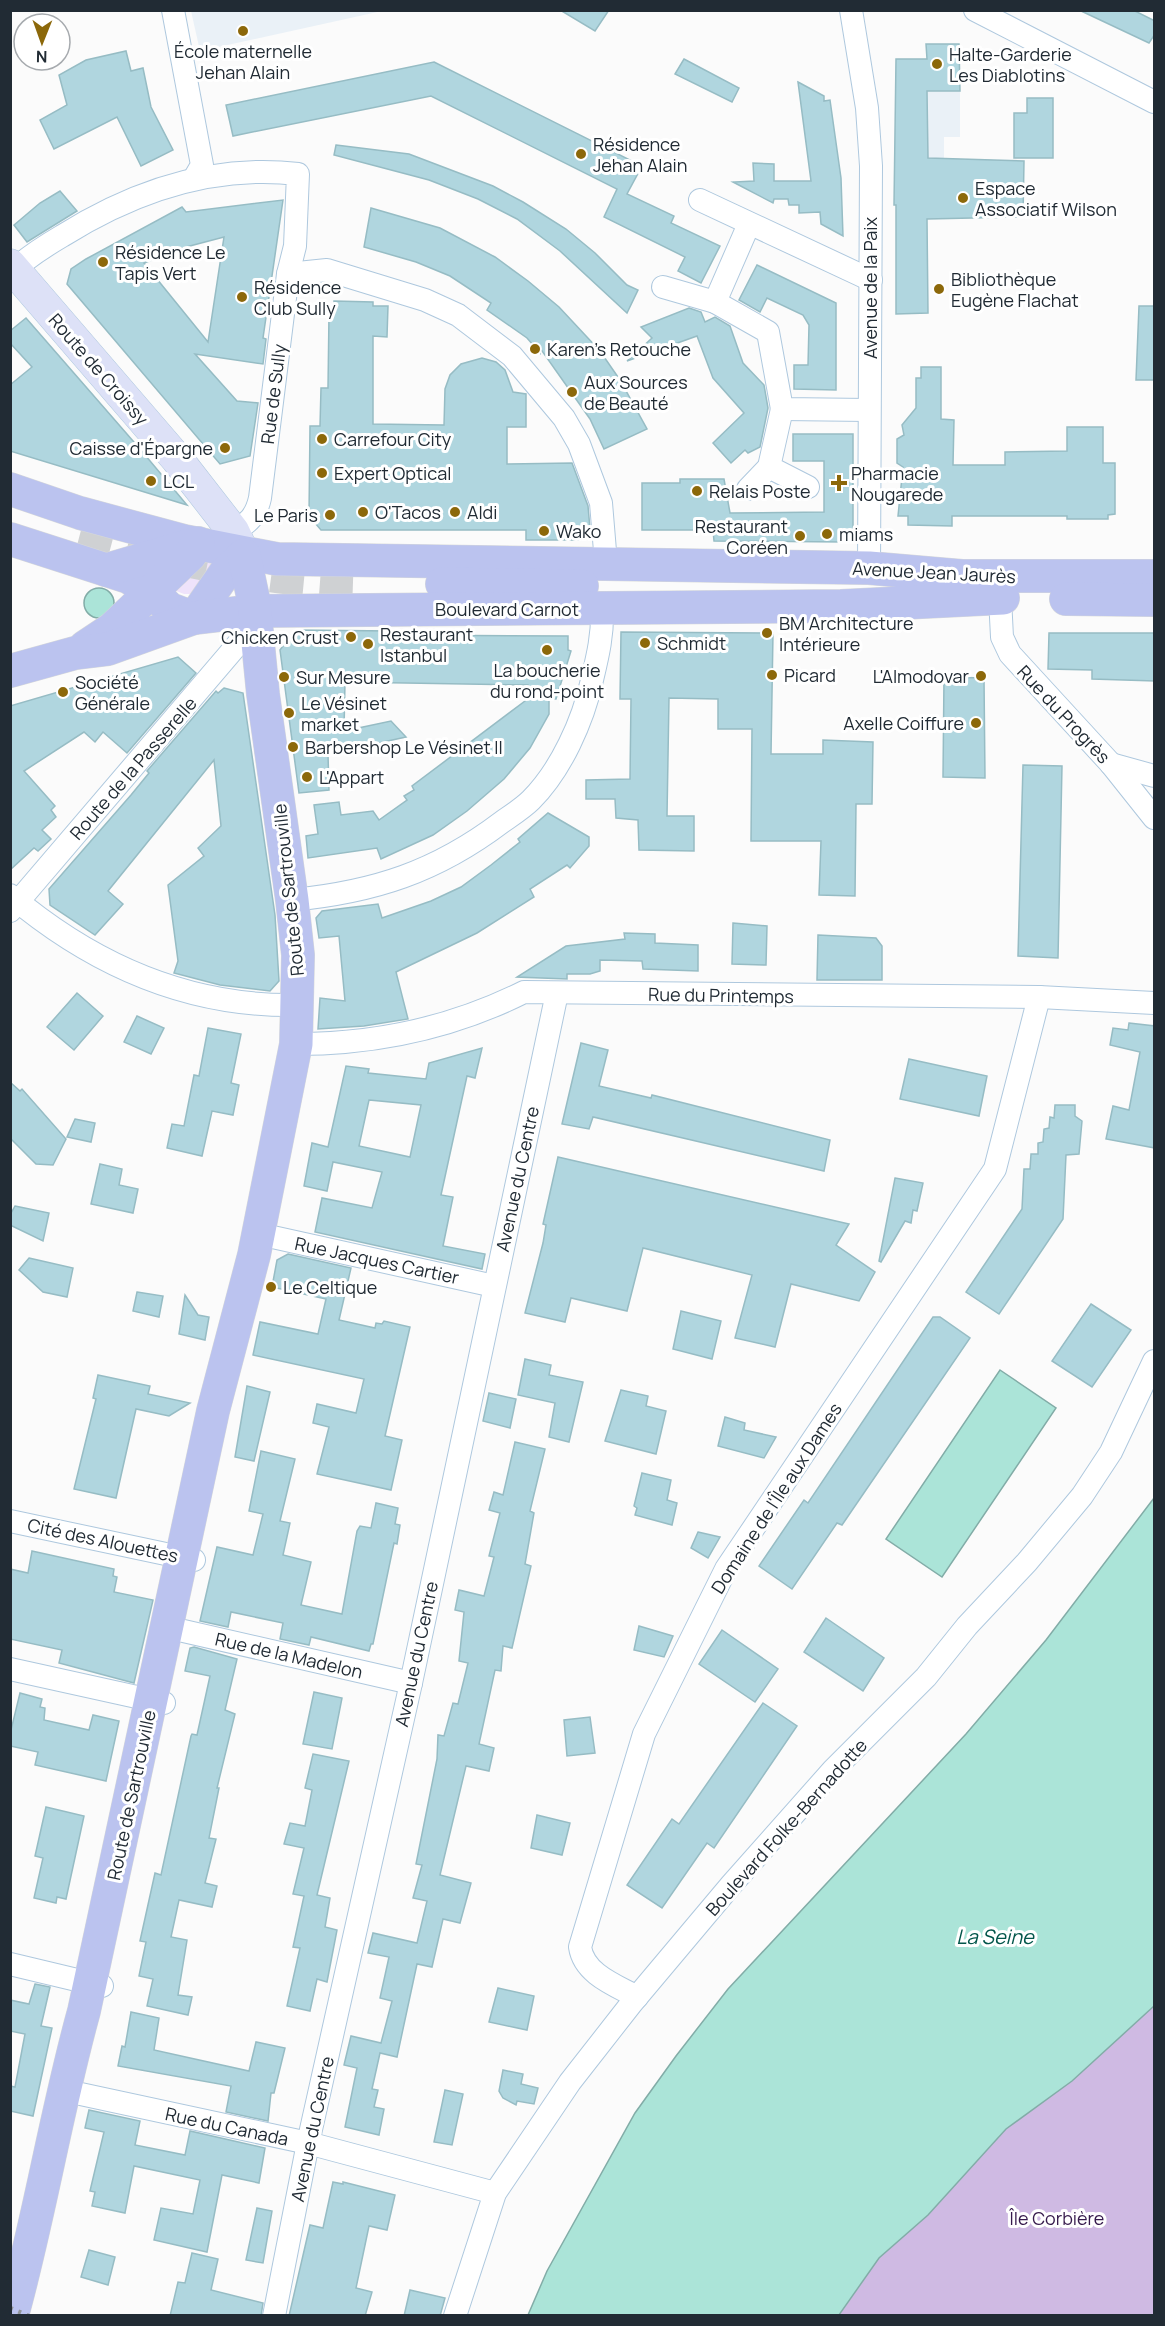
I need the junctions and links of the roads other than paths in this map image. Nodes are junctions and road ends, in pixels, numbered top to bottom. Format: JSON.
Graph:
{"nodes":[{"id":1,"x":173,"y":10,"type":"edge"},
{"id":2,"x":851,"y":10,"type":"edge"},
{"id":3,"x":975,"y":10,"type":"edge"},
{"id":4,"x":1155,"y":102,"type":"edge"},
{"id":5,"x":195,"y":177,"type":"junction"},
{"id":6,"x":700,"y":200,"type":"dead end"},
{"id":7,"x":749,"y":224,"type":"junction"},
{"id":8,"x":12,"y":270,"type":"edge"},
{"id":9,"x":288,"y":274,"type":"junction"},
{"id":10,"x":871,"y":280,"type":"junction"},
{"id":11,"x":663,"y":287,"type":"dead end"},
{"id":12,"x":715,"y":302,"type":"junction"},
{"id":13,"x":783,"y":409,"type":"junction"},
{"id":14,"x":869,"y":410,"type":"junction"},
{"id":15,"x":769,"y":467,"type":"junction"},
{"id":16,"x":808,"y":487,"type":"dead end"},
{"id":17,"x":10,"y":489,"type":"edge"},
{"id":18,"x":748,"y":489,"type":"dead end"},
{"id":19,"x":10,"y":512,"type":"edge"},
{"id":20,"x":80,"y":534,"type":"tunnel mouth"},
{"id":21,"x":10,"y":539,"type":"edge"},
{"id":22,"x":198,"y":543,"type":"junction"},
{"id":23,"x":238,"y":543,"type":"junction"},
{"id":24,"x":869,"y":568,"type":"junction"},
{"id":25,"x":106,"y":570,"type":"junction"},
{"id":26,"x":616,"y":575,"type":"junction"},
{"id":27,"x":1155,"y":576,"type":"edge"},
{"id":28,"x":356,"y":583,"type":"tunnel mouth"},
{"id":29,"x":964,"y":587,"type":"junction"},
{"id":30,"x":151,"y":591,"type":"junction"},
{"id":31,"x":1000,"y":598,"type":"junction"},
{"id":32,"x":1155,"y":600,"type":"edge"},
{"id":33,"x":715,"y":607,"type":"joint"},
{"id":34,"x":602,"y":608,"type":"junction"},
{"id":35,"x":255,"y":617,"type":"junction"},
{"id":36,"x":194,"y":618,"type":"junction"},
{"id":37,"x":75,"y":653,"type":"junction"},
{"id":38,"x":10,"y":671,"type":"edge"},
{"id":39,"x":1111,"y":764,"type":"junction"},
{"id":40,"x":1155,"y":776,"type":"edge"},
{"id":41,"x":1154,"y":814,"type":"edge"},
{"id":42,"x":292,"y":900,"type":"junction"},
{"id":43,"x":13,"y":903,"type":"edge"},
{"id":44,"x":556,"y":993,"type":"junction"},
{"id":45,"x":1039,"y":997,"type":"junction"},
{"id":46,"x":1155,"y":1003,"type":"edge"},
{"id":47,"x":297,"y":1005,"type":"junction"},
{"id":48,"x":296,"y":1044,"type":"junction"},
{"id":49,"x":259,"y":1234,"type":"junction"},
{"id":50,"x":494,"y":1286,"type":"junction"},
{"id":51,"x":1155,"y":1361,"type":"edge"},
{"id":52,"x":10,"y":1521,"type":"edge"},
{"id":53,"x":188,"y":1559,"type":"junction"},
{"id":54,"x":174,"y":1629,"type":"junction"},
{"id":55,"x":10,"y":1669,"type":"edge"},
{"id":56,"x":411,"y":1683,"type":"junction"},
{"id":57,"x":158,"y":1702,"type":"junction"},
{"id":58,"x":10,"y":1964,"type":"edge"},
{"id":59,"x":97,"y":1984,"type":"junction"},
{"id":60,"x":637,"y":1996,"type":"junction"},
{"id":61,"x":70,"y":2092,"type":"junction"},
{"id":62,"x":308,"y":2143,"type":"junction"},
{"id":63,"x":495,"y":2193,"type":"junction"},
{"id":64,"x":27,"y":2258,"type":"edge"},
{"id":65,"x":12,"y":2316,"type":"edge"},
{"id":66,"x":31,"y":2316,"type":"edge"},
{"id":67,"x":274,"y":2316,"type":"edge"},
{"id":68,"x":455,"y":2316,"type":"edge"}],
"edges":[{"from":1,"to":5,"type":"street"},
{"from":2,"to":10,"type":"street","name":"Avenue de la Paix"},
{"from":3,"to":4,"type":"street"},
{"from":5,"to":8,"type":"street"},
{"from":5,"to":9,"type":"street","name":"Rue de Sully"},
{"from":6,"to":7,"type":"street"},
{"from":7,"to":10,"type":"street"},
{"from":7,"to":12,"type":"street"},
{"from":8,"to":23,"type":"main road","name":"Route de Croissy"},
{"from":9,"to":23,"type":"street","name":"Rue de Sully"},
{"from":9,"to":26,"type":"street"},
{"from":10,"to":14,"type":"street","name":"Avenue de la Paix"},
{"from":11,"to":12,"type":"street"},
{"from":12,"to":13,"type":"street"},
{"from":13,"to":14,"type":"street"},
{"from":13,"to":15,"type":"street"},
{"from":14,"to":24,"type":"street","name":"Avenue de la Paix"},
{"from":15,"to":16,"type":"street"},
{"from":15,"to":18,"type":"street"},
{"from":17,"to":22,"type":"main road"},
{"from":19,"to":20,"type":"main road"},
{"from":21,"to":25,"type":"main road"},
{"from":22,"to":23,"type":"main road"},
{"from":22,"to":25,"type":"main road"},
{"from":22,"to":30,"type":"main road"},
{"from":23,"to":26,"type":"main road"},
{"from":23,"to":35,"type":"main road","name":"Route de Sartrouville"},
{"from":23,"to":36,"type":"main road"},
{"from":24,"to":26,"type":"main road","name":"Avenue Jean Jaurès"},
{"from":24,"to":29,"type":"main road","name":"Avenue Jean Jaurès"},
{"from":25,"to":30,"type":"main road"},
{"from":26,"to":28,"type":"main road"},
{"from":26,"to":29,"type":"main road"},
{"from":27,"to":29,"type":"main road","name":"Avenue Jean Jaurès"},
{"from":29,"to":31,"type":"main road","name":"Avenue Jean Jaurès"},
{"from":29,"to":33,"type":"main road","name":"Avenue Jean Jaurès"},
{"from":30,"to":36,"type":"main road"},
{"from":30,"to":37,"type":"main road"},
{"from":31,"to":32,"type":"main road","name":"Avenue Jean Jaurès"},
{"from":31,"to":39,"type":"street","name":"Rue du Progrès"},
{"from":33,"to":34,"type":"main road","name":"Boulevard Carnot"},
{"from":34,"to":35,"type":"main road","name":"Boulevard Carnot"},
{"from":34,"to":42,"type":"street"},
{"from":35,"to":36,"type":"main road","name":"Boulevard Carnot"},
{"from":35,"to":42,"type":"main road","name":"Route de Sartrouville"},
{"from":35,"to":43,"type":"street","name":"Route de la Passerelle"},
{"from":36,"to":37,"type":"main road","name":"Boulevard Carnot"},
{"from":37,"to":38,"type":"main road"},
{"from":39,"to":40,"type":"street"},
{"from":39,"to":41,"type":"street","name":"Rue du Progrès"},
{"from":42,"to":47,"type":"main road","name":"Route de Sartrouville"},
{"from":43,"to":47,"type":"street"},
{"from":44,"to":45,"type":"street","name":"Rue du Printemps"},
{"from":44,"to":48,"type":"street","name":"Rue du Printemps"},
{"from":44,"to":50,"type":"street","name":"Avenue du Centre"},
{"from":45,"to":46,"type":"street","name":"Rue du Printemps"},
{"from":45,"to":60,"type":"street","name":"Domaine de l'Île aux Dames"},
{"from":47,"to":48,"type":"main road","name":"Route de Sartrouville"},
{"from":48,"to":49,"type":"main road","name":"Route de Sartrouville"},
{"from":49,"to":50,"type":"street","name":"Rue Jacques Cartier"},
{"from":49,"to":53,"type":"main road","name":"Route de Sartrouville"},
{"from":50,"to":56,"type":"street","name":"Avenue du Centre"},
{"from":51,"to":60,"type":"street","name":"Boulevard Folke-Bernadotte"},
{"from":52,"to":53,"type":"street","name":"Cité des Alouettes"},
{"from":53,"to":54,"type":"main road","name":"Route de Sartrouville"},
{"from":54,"to":56,"type":"street","name":"Rue de la Madelon"},
{"from":54,"to":57,"type":"main road","name":"Route de Sartrouville"},
{"from":55,"to":57,"type":"street"},
{"from":56,"to":62,"type":"street","name":"Avenue du Centre"},
{"from":57,"to":59,"type":"main road","name":"Route de Sartrouville"},
{"from":58,"to":59,"type":"street"},
{"from":59,"to":61,"type":"main road","name":"Route de Sartrouville"},
{"from":60,"to":63,"type":"street","name":"Boulevard Folke-Bernadotte"},
{"from":61,"to":62,"type":"street","name":"Rue du Canada"},
{"from":61,"to":64,"type":"main road","name":"Route de Sartrouville"},
{"from":62,"to":63,"type":"street","name":"Rue du Canada"},
{"from":62,"to":67,"type":"street","name":"Avenue du Centre"},
{"from":63,"to":68,"type":"street","name":"Boulevard Folke-Bernadotte"},
{"from":64,"to":65,"type":"main road","name":"Route de Sartrouville"},
{"from":64,"to":66,"type":"main road","name":"Route de Sartrouville"}]}
